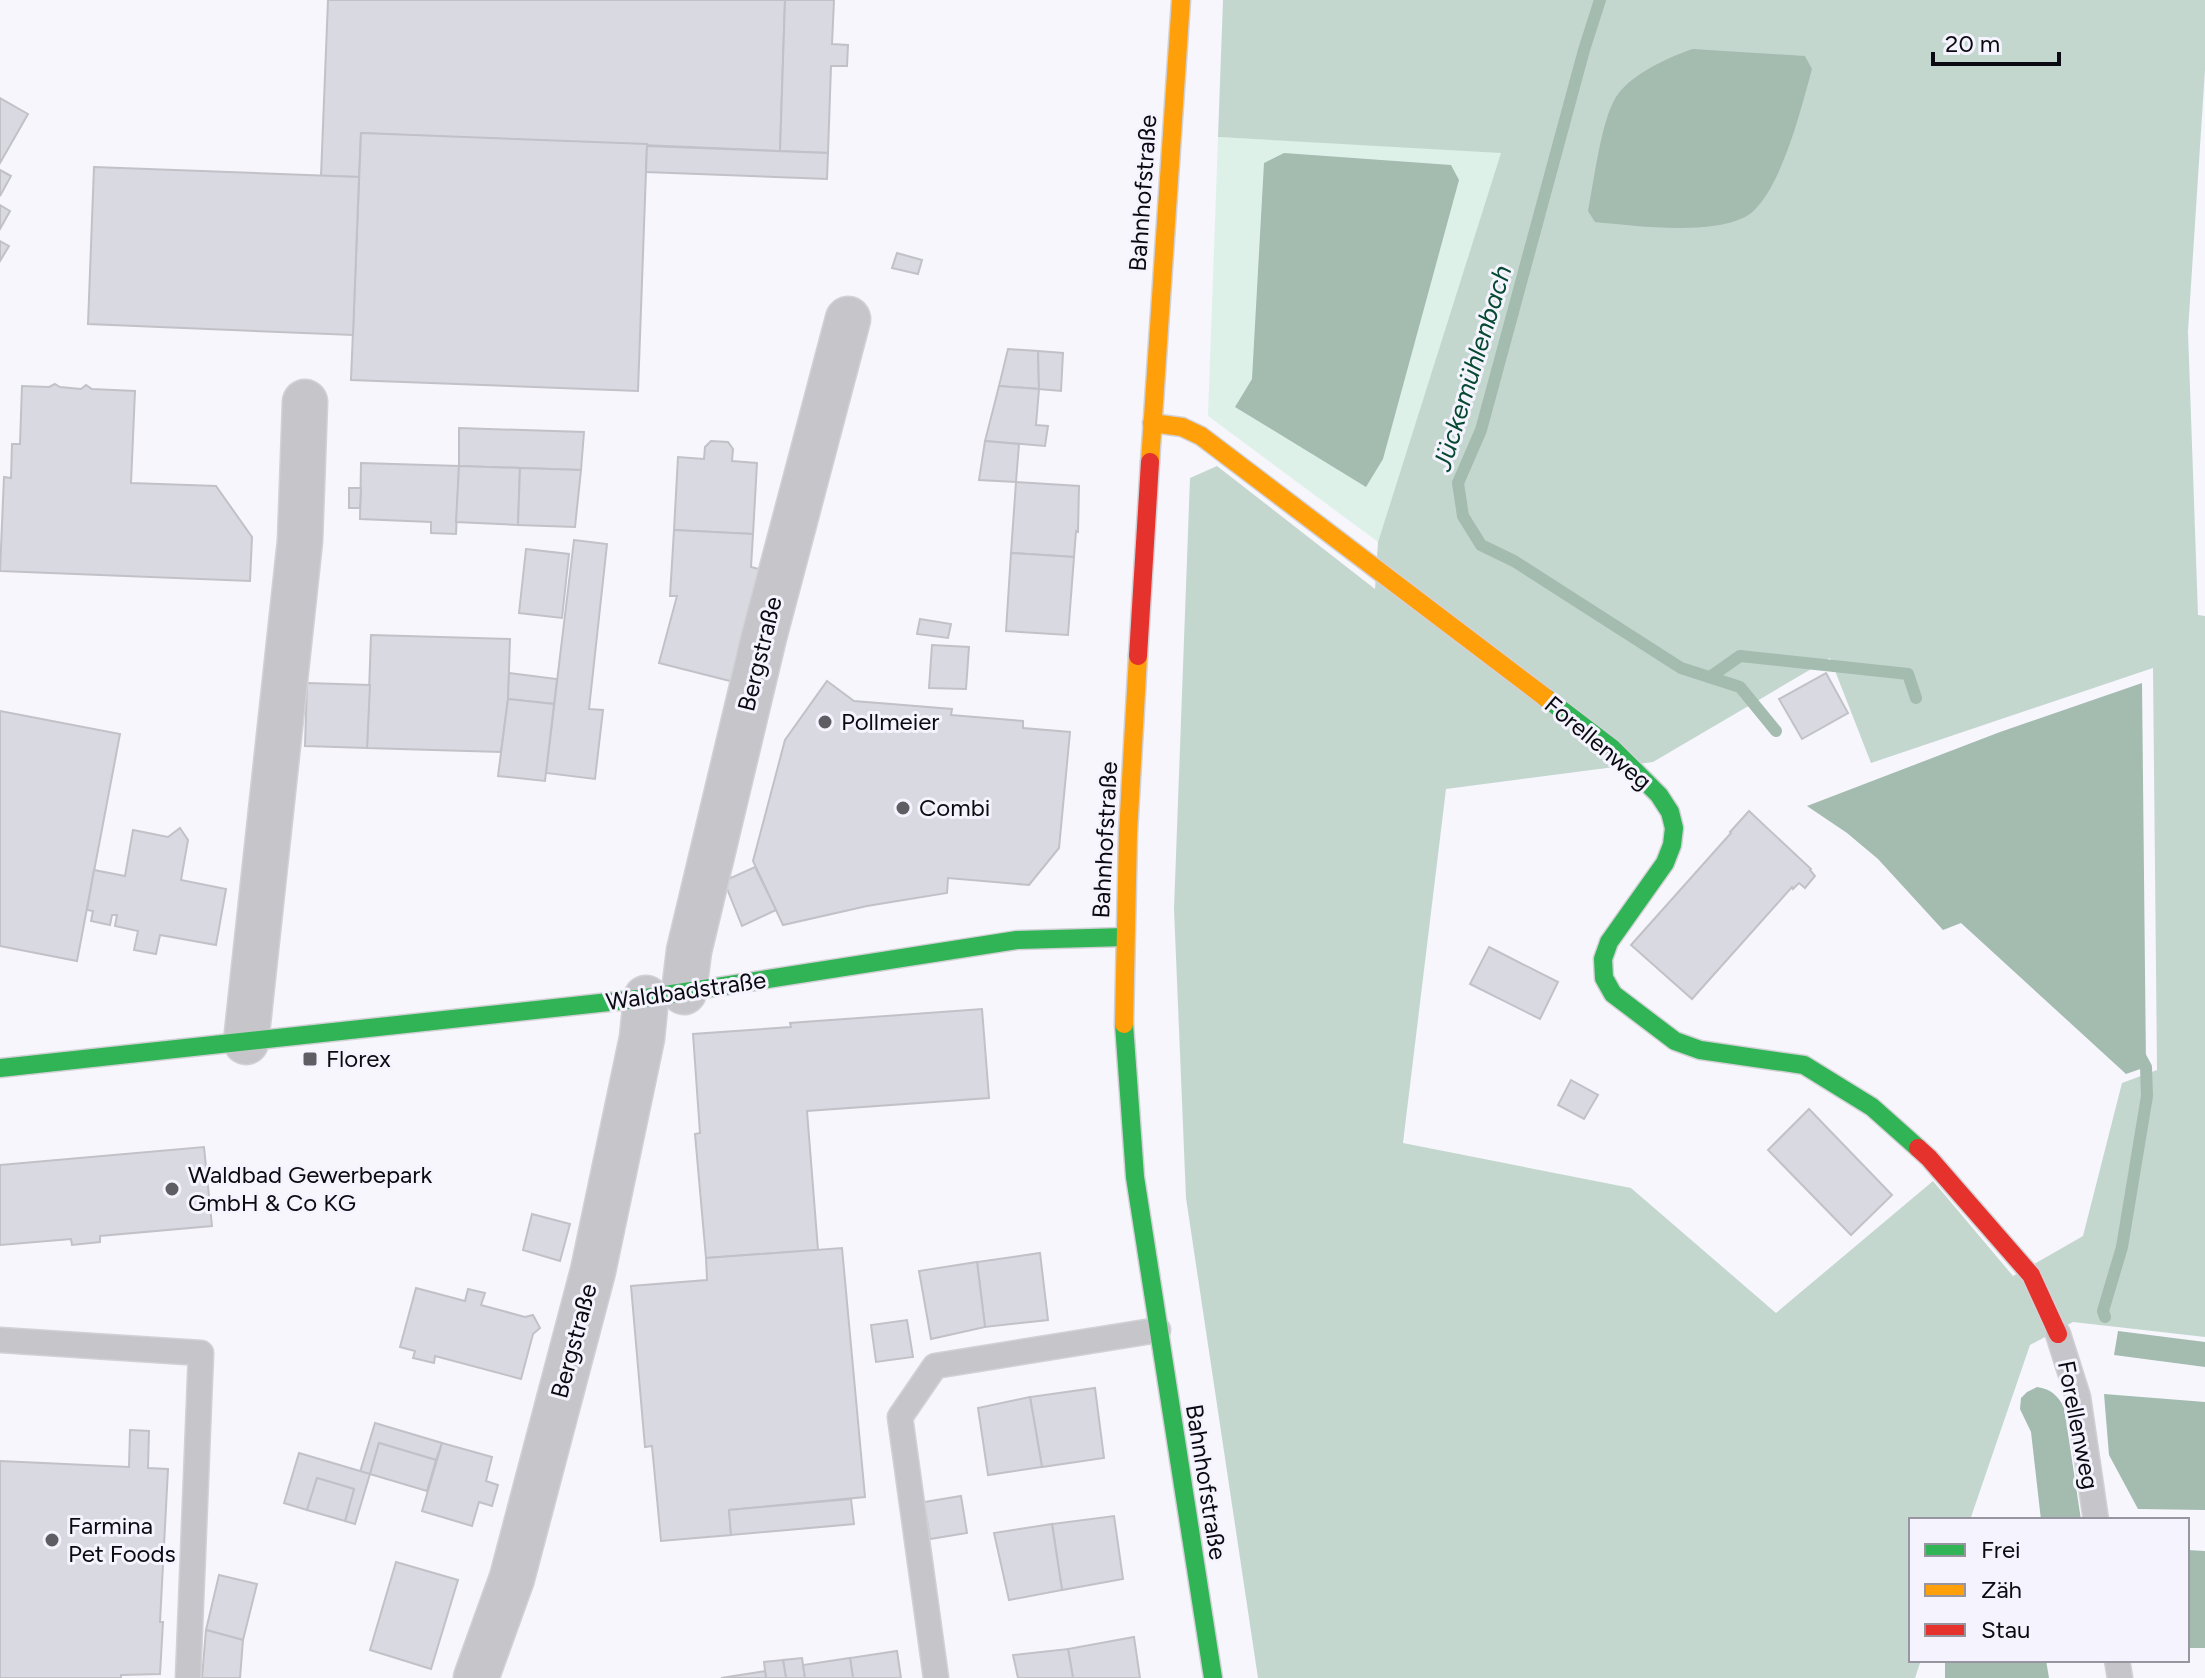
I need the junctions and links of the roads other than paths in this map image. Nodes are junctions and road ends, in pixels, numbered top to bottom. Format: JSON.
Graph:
{"nodes":[{"id":1,"x":1181,"y":0,"type":"edge"},
{"id":2,"x":848,"y":319,"type":"dead end"},
{"id":3,"x":305,"y":402,"type":"dead end"},
{"id":4,"x":1152,"y":423,"type":"junction"},
{"id":5,"x":1125,"y":937,"type":"junction"},
{"id":6,"x":665,"y":995,"type":"junction"},
{"id":7,"x":246,"y":1042,"type":"junction"},
{"id":8,"x":0,"y":1068,"type":"edge"},
{"id":9,"x":1158,"y":1330,"type":"junction"},
{"id":10,"x":2058,"y":1334,"type":"joint"},
{"id":11,"x":0,"y":1340,"type":"edge"},
{"id":12,"x":2096,"y":1518,"type":"edge"},
{"id":13,"x":188,"y":1678,"type":"edge"},
{"id":14,"x":476,"y":1678,"type":"edge"},
{"id":15,"x":936,"y":1678,"type":"edge"},
{"id":16,"x":1213,"y":1678,"type":"edge"}],
"edges":[{"from":1,"to":4,"type":"street","name":"Bahnhofstraße"},
{"from":2,"to":6,"type":"street","name":"Bergstraße"},
{"from":3,"to":7,"type":"street"},
{"from":4,"to":5,"type":"street","name":"Bahnhofstraße"},
{"from":4,"to":10,"type":"street","name":"Forellenweg"},
{"from":5,"to":6,"type":"street","name":"Waldbadstraße"},
{"from":5,"to":9,"type":"street","name":"Bahnhofstraße"},
{"from":6,"to":7,"type":"street","name":"Waldbadstraße"},
{"from":6,"to":14,"type":"street","name":"Bergstraße"},
{"from":7,"to":8,"type":"street","name":"Waldbadstraße"},
{"from":9,"to":15,"type":"lane"},
{"from":9,"to":16,"type":"street","name":"Bahnhofstraße"},
{"from":10,"to":12,"type":"lane","name":"Forellenweg"},
{"from":11,"to":13,"type":"lane"}]}
